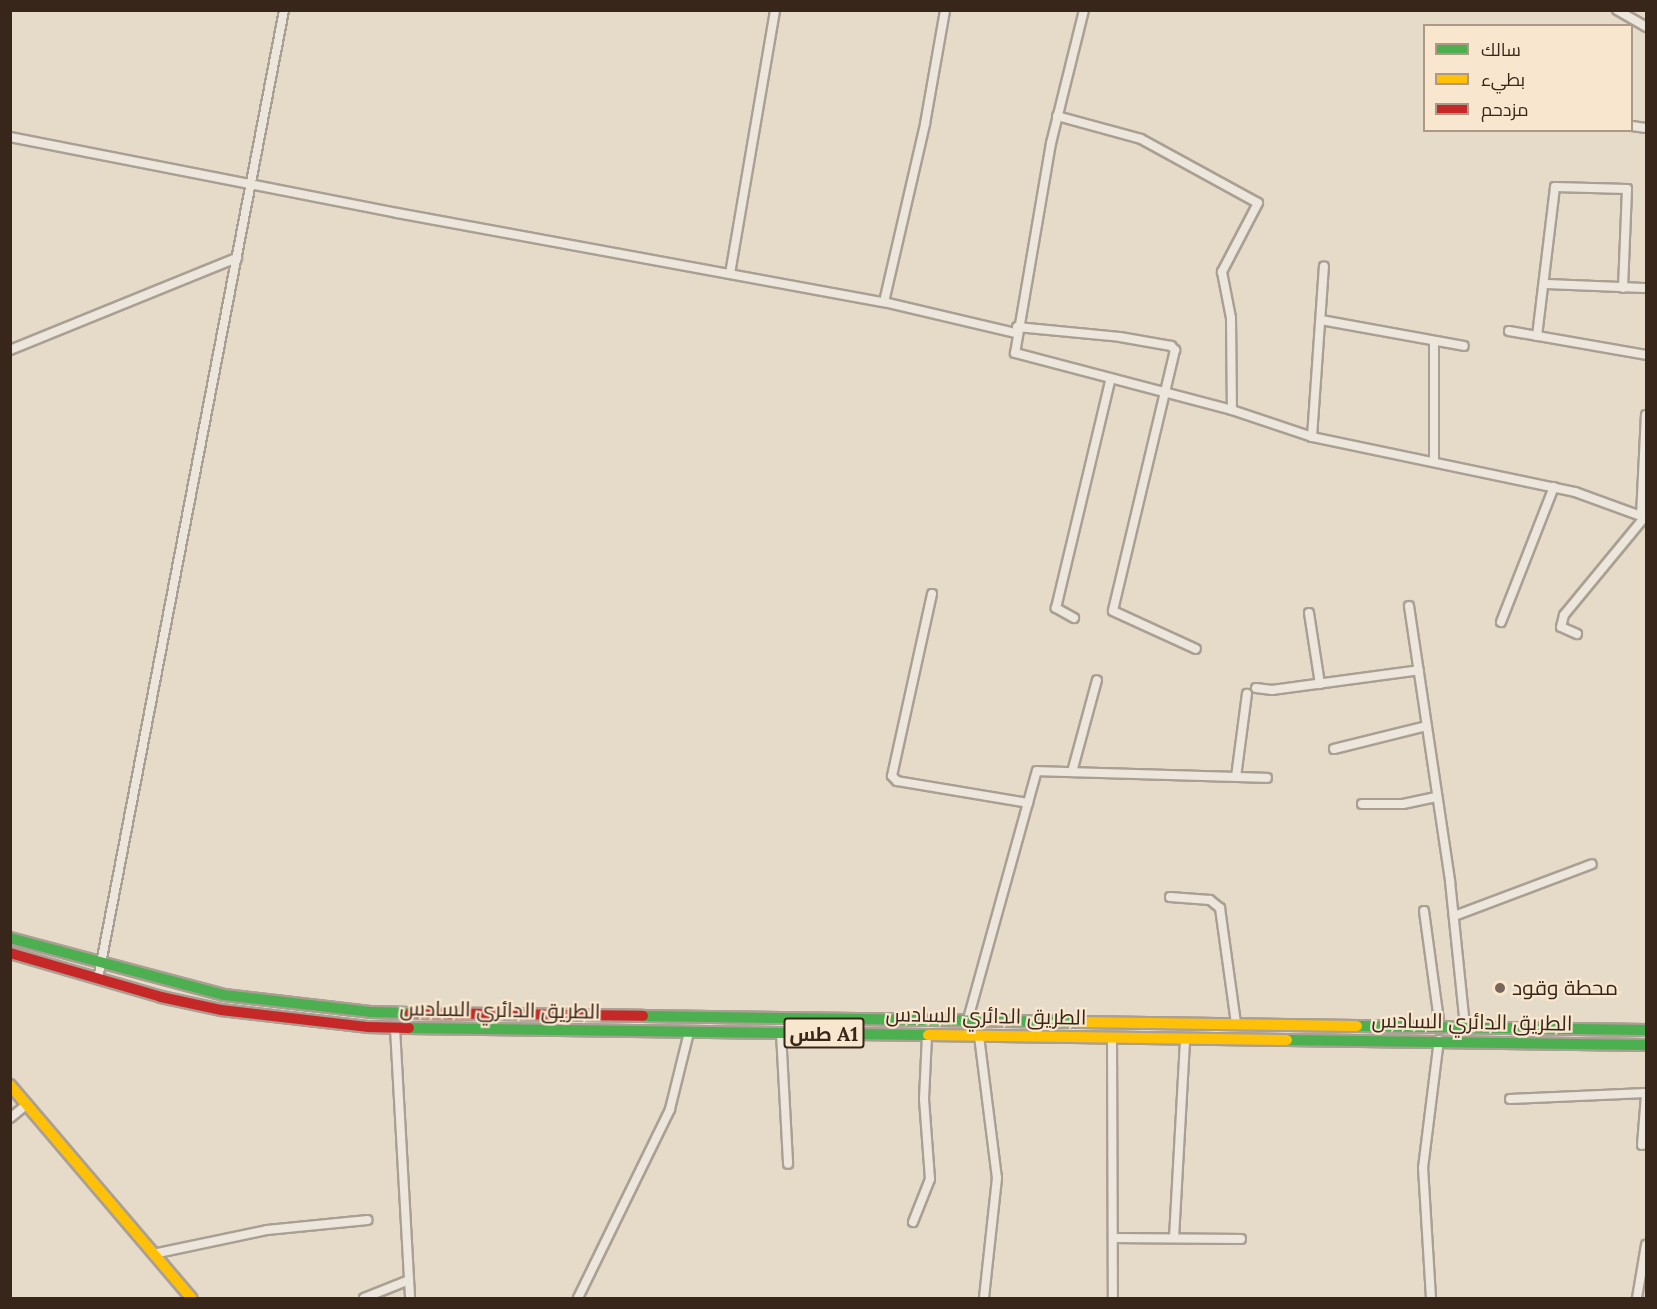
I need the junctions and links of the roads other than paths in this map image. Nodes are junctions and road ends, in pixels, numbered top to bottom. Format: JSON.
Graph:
{"nodes":[{"id":1,"x":284,"y":10,"type":"edge"},
{"id":2,"x":775,"y":10,"type":"edge"},
{"id":3,"x":945,"y":10,"type":"edge"},
{"id":4,"x":1084,"y":10,"type":"edge"},
{"id":5,"x":1617,"y":10,"type":"edge"},
{"id":6,"x":1628,"y":21,"type":"edge"},
{"id":7,"x":1647,"y":27,"type":"edge"},
{"id":8,"x":1057,"y":116,"type":"junction"},
{"id":9,"x":10,"y":137,"type":"edge"},
{"id":10,"x":252,"y":185,"type":"junction"},
{"id":11,"x":237,"y":258,"type":"junction"},
{"id":12,"x":1324,"y":266,"type":"dead end"},
{"id":13,"x":730,"y":274,"type":"junction"},
{"id":14,"x":1545,"y":284,"type":"junction"},
{"id":15,"x":1623,"y":288,"type":"junction"},
{"id":16,"x":1647,"y":288,"type":"edge"},
{"id":17,"x":884,"y":302,"type":"junction"},
{"id":18,"x":1321,"y":320,"type":"junction"},
{"id":19,"x":1016,"y":330,"type":"junction"},
{"id":20,"x":1509,"y":331,"type":"dead end"},
{"id":21,"x":1537,"y":336,"type":"junction"},
{"id":22,"x":1434,"y":340,"type":"junction"},
{"id":23,"x":1464,"y":346,"type":"dead end"},
{"id":24,"x":10,"y":350,"type":"edge"},
{"id":25,"x":1647,"y":355,"type":"edge"},
{"id":26,"x":1110,"y":381,"type":"junction"},
{"id":27,"x":1166,"y":395,"type":"junction"},
{"id":28,"x":1232,"y":410,"type":"junction"},
{"id":29,"x":1647,"y":415,"type":"edge"},
{"id":30,"x":1312,"y":437,"type":"junction"},
{"id":31,"x":1434,"y":460,"type":"junction"},
{"id":32,"x":1554,"y":487,"type":"junction"},
{"id":33,"x":1644,"y":517,"type":"edge"},
{"id":34,"x":932,"y":594,"type":"dead end"},
{"id":35,"x":1409,"y":606,"type":"dead end"},
{"id":36,"x":1309,"y":613,"type":"dead end"},
{"id":37,"x":1074,"y":618,"type":"dead end"},
{"id":38,"x":1501,"y":622,"type":"dead end"},
{"id":39,"x":1577,"y":634,"type":"dead end"},
{"id":40,"x":1196,"y":649,"type":"dead end"},
{"id":41,"x":1419,"y":670,"type":"junction"},
{"id":42,"x":1097,"y":680,"type":"dead end"},
{"id":43,"x":1320,"y":684,"type":"junction"},
{"id":44,"x":1256,"y":688,"type":"dead end"},
{"id":45,"x":1247,"y":694,"type":"dead end"},
{"id":46,"x":1426,"y":726,"type":"junction"},
{"id":47,"x":1334,"y":749,"type":"dead end"},
{"id":48,"x":1072,"y":772,"type":"junction"},
{"id":49,"x":1236,"y":777,"type":"junction"},
{"id":50,"x":1267,"y":778,"type":"dead end"},
{"id":51,"x":1437,"y":798,"type":"junction"},
{"id":52,"x":1028,"y":803,"type":"junction"},
{"id":53,"x":1362,"y":804,"type":"dead end"},
{"id":54,"x":1592,"y":864,"type":"dead end"},
{"id":55,"x":1170,"y":897,"type":"dead end"},
{"id":56,"x":1424,"y":911,"type":"dead end"},
{"id":57,"x":1454,"y":916,"type":"junction"},
{"id":58,"x":10,"y":939,"type":"edge"},
{"id":59,"x":10,"y":953,"type":"edge"},
{"id":60,"x":102,"y":965,"type":"junction"},
{"id":61,"x":98,"y":979,"type":"junction"},
{"id":62,"x":224,"y":995,"type":"junction"},
{"id":63,"x":221,"y":1010,"type":"junction"},
{"id":64,"x":370,"y":1012,"type":"junction"},
{"id":65,"x":968,"y":1019,"type":"junction"},
{"id":66,"x":996,"y":1021,"type":"junction"},
{"id":67,"x":1236,"y":1024,"type":"junction"},
{"id":68,"x":369,"y":1027,"type":"junction"},
{"id":69,"x":1440,"y":1027,"type":"junction"},
{"id":70,"x":1465,"y":1027,"type":"junction"},
{"id":71,"x":395,"y":1028,"type":"junction"},
{"id":72,"x":1647,"y":1030,"type":"edge"},
{"id":73,"x":689,"y":1032,"type":"junction"},
{"id":74,"x":781,"y":1033,"type":"junction"},
{"id":75,"x":927,"y":1035,"type":"junction"},
{"id":76,"x":979,"y":1036,"type":"junction"},
{"id":77,"x":996,"y":1036,"type":"junction"},
{"id":78,"x":1112,"y":1038,"type":"junction"},
{"id":79,"x":1185,"y":1038,"type":"junction"},
{"id":80,"x":1439,"y":1041,"type":"junction"},
{"id":81,"x":1647,"y":1045,"type":"edge"},
{"id":82,"x":10,"y":1085,"type":"edge"},
{"id":83,"x":1647,"y":1094,"type":"edge"},
{"id":84,"x":1510,"y":1099,"type":"dead end"},
{"id":85,"x":27,"y":1104,"type":"junction"},
{"id":86,"x":10,"y":1118,"type":"edge"},
{"id":87,"x":1642,"y":1145,"type":"dead end"},
{"id":88,"x":788,"y":1164,"type":"dead end"},
{"id":89,"x":368,"y":1220,"type":"dead end"},
{"id":90,"x":913,"y":1222,"type":"dead end"},
{"id":91,"x":1113,"y":1238,"type":"junction"},
{"id":92,"x":1174,"y":1238,"type":"junction"},
{"id":93,"x":1242,"y":1239,"type":"dead end"},
{"id":94,"x":1647,"y":1245,"type":"edge"},
{"id":95,"x":153,"y":1254,"type":"junction"},
{"id":96,"x":410,"y":1280,"type":"junction"},
{"id":97,"x":191,"y":1299,"type":"edge"},
{"id":98,"x":364,"y":1299,"type":"edge"},
{"id":99,"x":411,"y":1299,"type":"edge"},
{"id":100,"x":578,"y":1299,"type":"edge"},
{"id":101,"x":984,"y":1299,"type":"edge"},
{"id":102,"x":1113,"y":1299,"type":"edge"},
{"id":103,"x":1431,"y":1299,"type":"edge"},
{"id":104,"x":1637,"y":1299,"type":"edge"}],
"edges":[{"from":1,"to":10,"type":"street"},
{"from":2,"to":13,"type":"street"},
{"from":3,"to":17,"type":"street"},
{"from":4,"to":8,"type":"street"},
{"from":5,"to":6,"type":"street"},
{"from":6,"to":7,"type":"street"},
{"from":8,"to":19,"type":"street"},
{"from":8,"to":28,"type":"street"},
{"from":9,"to":10,"type":"street"},
{"from":10,"to":11,"type":"street"},
{"from":10,"to":13,"type":"street"},
{"from":11,"to":24,"type":"street"},
{"from":11,"to":60,"type":"street"},
{"from":12,"to":18,"type":"street"},
{"from":13,"to":17,"type":"street"},
{"from":14,"to":15,"type":"street"},
{"from":14,"to":15,"type":"street"},
{"from":14,"to":21,"type":"street"},
{"from":15,"to":16,"type":"street"},
{"from":17,"to":19,"type":"street"},
{"from":18,"to":22,"type":"street"},
{"from":18,"to":30,"type":"street"},
{"from":19,"to":26,"type":"street"},
{"from":19,"to":27,"type":"street"},
{"from":20,"to":21,"type":"street"},
{"from":21,"to":25,"type":"street"},
{"from":22,"to":23,"type":"street"},
{"from":22,"to":31,"type":"street"},
{"from":26,"to":27,"type":"street"},
{"from":26,"to":37,"type":"street"},
{"from":27,"to":28,"type":"street"},
{"from":27,"to":40,"type":"street"},
{"from":28,"to":30,"type":"street"},
{"from":29,"to":33,"type":"street"},
{"from":30,"to":31,"type":"street"},
{"from":31,"to":32,"type":"street"},
{"from":32,"to":33,"type":"street"},
{"from":32,"to":38,"type":"street"},
{"from":33,"to":39,"type":"street"},
{"from":34,"to":52,"type":"street"},
{"from":35,"to":41,"type":"street"},
{"from":36,"to":43,"type":"street"},
{"from":41,"to":43,"type":"street"},
{"from":41,"to":46,"type":"street"},
{"from":42,"to":48,"type":"street"},
{"from":43,"to":44,"type":"street"},
{"from":45,"to":49,"type":"street"},
{"from":46,"to":47,"type":"street"},
{"from":46,"to":51,"type":"street"},
{"from":48,"to":49,"type":"street"},
{"from":48,"to":52,"type":"street"},
{"from":49,"to":50,"type":"street"},
{"from":51,"to":53,"type":"street"},
{"from":51,"to":57,"type":"street"},
{"from":52,"to":65,"type":"street"},
{"from":54,"to":57,"type":"street"},
{"from":55,"to":67,"type":"street"},
{"from":56,"to":69,"type":"street"},
{"from":57,"to":70,"type":"street"},
{"from":58,"to":60,"type":"main road","name":"الطريق الدائري السادس","number":"طس A1"},
{"from":59,"to":61,"type":"main road","name":"الطريق الدائري السادس","number":"طس A1"},
{"from":60,"to":61,"type":"street"},
{"from":60,"to":62,"type":"main road","name":"الطريق الدائري السادس","number":"طس A1"},
{"from":61,"to":63,"type":"main road","name":"الطريق الدائري السادس","number":"طس A1"},
{"from":62,"to":63,"type":"main road"},
{"from":62,"to":64,"type":"main road","name":"الطريق الدائري السادس","number":"طس A1"},
{"from":63,"to":68,"type":"main road","name":"الطريق الدائري السادس","number":"طس A1"},
{"from":64,"to":65,"type":"main road","name":"الطريق الدائري السادس","number":"طس A1"},
{"from":64,"to":68,"type":"main road"},
{"from":65,"to":66,"type":"main road","name":"الطريق الدائري السادس","number":"طس A1"},
{"from":66,"to":67,"type":"main road","name":"الطريق الدائري السادس","number":"طس A1"},
{"from":66,"to":77,"type":"main road"},
{"from":67,"to":69,"type":"main road","name":"الطريق الدائري السادس","number":"طس A1"},
{"from":68,"to":71,"type":"main road","name":"الطريق الدائري السادس","number":"طس A1"},
{"from":69,"to":70,"type":"main road","name":"الطريق الدائري السادس","number":"طس A1"},
{"from":69,"to":80,"type":"street"},
{"from":70,"to":72,"type":"main road","name":"الطريق الدائري السادس","number":"طس A1"},
{"from":71,"to":73,"type":"main road","name":"الطريق الدائري السادس","number":"طس A1"},
{"from":71,"to":96,"type":"street"},
{"from":73,"to":74,"type":"main road","name":"الطريق الدائري السادس","number":"طس A1"},
{"from":73,"to":100,"type":"street"},
{"from":74,"to":75,"type":"main road","name":"الطريق الدائري السادس","number":"طس A1"},
{"from":74,"to":88,"type":"street"},
{"from":75,"to":76,"type":"main road","name":"الطريق الدائري السادس","number":"طس A1"},
{"from":75,"to":90,"type":"street"},
{"from":76,"to":77,"type":"main road","name":"الطريق الدائري السادس","number":"طس A1"},
{"from":76,"to":101,"type":"street"},
{"from":77,"to":78,"type":"main road","name":"الطريق الدائري السادس","number":"طس A1"},
{"from":78,"to":79,"type":"main road","name":"الطريق الدائري السادس","number":"طس A1"},
{"from":78,"to":91,"type":"street"},
{"from":79,"to":80,"type":"main road","name":"الطريق الدائري السادس","number":"طس A1"},
{"from":79,"to":92,"type":"street"},
{"from":80,"to":81,"type":"main road","name":"الطريق الدائري السادس","number":"طس A1"},
{"from":80,"to":103,"type":"street"},
{"from":82,"to":85,"type":"main road"},
{"from":83,"to":84,"type":"street"},
{"from":83,"to":87,"type":"street"},
{"from":85,"to":86,"type":"street"},
{"from":85,"to":95,"type":"main road"},
{"from":89,"to":95,"type":"street"},
{"from":91,"to":92,"type":"street"},
{"from":91,"to":102,"type":"street"},
{"from":92,"to":93,"type":"street"},
{"from":94,"to":104,"type":"street"},
{"from":95,"to":97,"type":"main road"},
{"from":96,"to":98,"type":"street"},
{"from":96,"to":99,"type":"street"}]}
